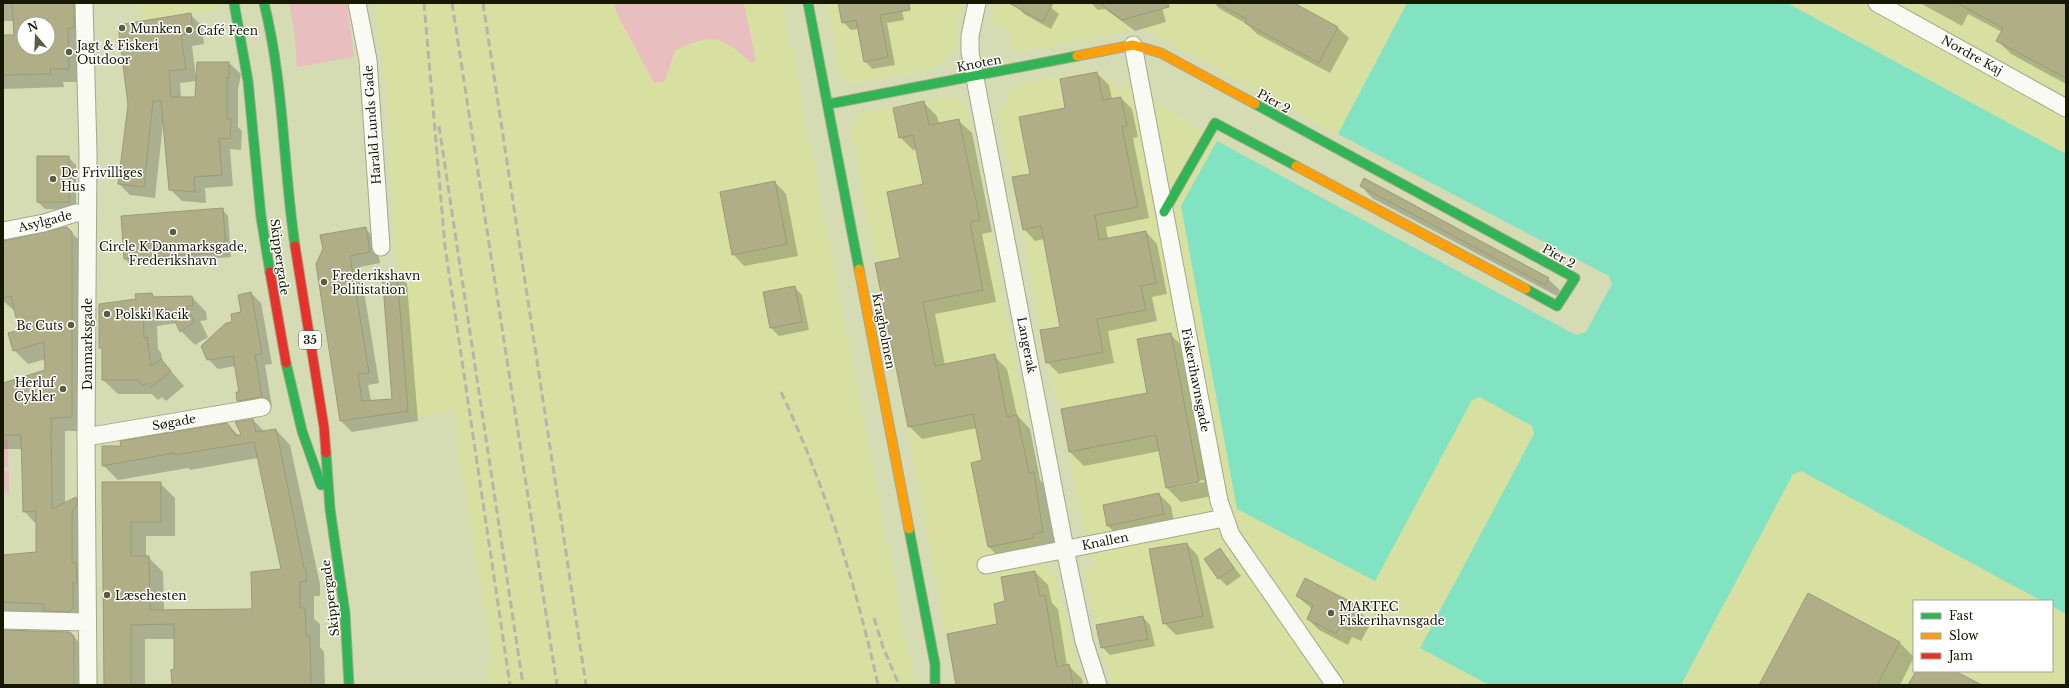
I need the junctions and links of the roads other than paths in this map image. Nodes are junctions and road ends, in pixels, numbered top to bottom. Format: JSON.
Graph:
{"nodes":[{"id":1,"x":84,"y":3,"type":"edge"},
{"id":2,"x":234,"y":3,"type":"edge"},
{"id":3,"x":264,"y":3,"type":"edge"},
{"id":4,"x":357,"y":3,"type":"edge"},
{"id":5,"x":808,"y":3,"type":"edge"},
{"id":6,"x":978,"y":3,"type":"edge"},
{"id":7,"x":1877,"y":3,"type":"edge"},
{"id":8,"x":1133,"y":45,"type":"junction"},
{"id":9,"x":975,"y":76,"type":"junction"},
{"id":10,"x":829,"y":104,"type":"junction"},
{"id":11,"x":2066,"y":108,"type":"edge"},
{"id":12,"x":1164,"y":212,"type":"junction"},
{"id":13,"x":87,"y":213,"type":"junction"},
{"id":14,"x":3,"y":231,"type":"edge"},
{"id":15,"x":381,"y":247,"type":"dead end"},
{"id":16,"x":262,"y":407,"type":"dead end"},
{"id":17,"x":86,"y":437,"type":"junction"},
{"id":18,"x":330,"y":509,"type":"junction"},
{"id":19,"x":1224,"y":518,"type":"junction"},
{"id":20,"x":1065,"y":549,"type":"junction"},
{"id":21,"x":986,"y":565,"type":"dead end"},
{"id":22,"x":3,"y":620,"type":"edge"},
{"id":23,"x":87,"y":622,"type":"junction"},
{"id":24,"x":935,"y":664,"type":"junction"},
{"id":25,"x":88,"y":685,"type":"edge"},
{"id":26,"x":349,"y":685,"type":"edge"},
{"id":27,"x":936,"y":685,"type":"edge"},
{"id":28,"x":943,"y":685,"type":"edge"},
{"id":29,"x":1098,"y":685,"type":"edge"},
{"id":30,"x":1335,"y":685,"type":"edge"}],
"edges":[{"from":1,"to":13,"type":"street","name":"Danmarksgade"},
{"from":2,"to":18,"type":"street","name":"Skippergade","number":"35"},
{"from":3,"to":18,"type":"street","name":"Skippergade","number":"35"},
{"from":4,"to":15,"type":"street","name":"Harald Lunds Gade"},
{"from":5,"to":10,"type":"street","name":"Kragholmen"},
{"from":6,"to":9,"type":"street","name":"Langerak"},
{"from":7,"to":11,"type":"street","name":"Nordre Kaj"},
{"from":8,"to":9,"type":"street","name":"Knoten"},
{"from":8,"to":12,"type":"street","name":"Fiskerihavnsgade"},
{"from":8,"to":12,"type":"street","name":"Pier 2"},
{"from":9,"to":10,"type":"street","name":"Knoten"},
{"from":9,"to":20,"type":"street","name":"Langerak"},
{"from":10,"to":24,"type":"street","name":"Kragholmen"},
{"from":12,"to":19,"type":"street","name":"Fiskerihavnsgade"},
{"from":13,"to":14,"type":"street","name":"Asylgade"},
{"from":13,"to":17,"type":"street","name":"Danmarksgade"},
{"from":16,"to":17,"type":"street","name":"Søgade"},
{"from":17,"to":23,"type":"street","name":"Danmarksgade"},
{"from":18,"to":26,"type":"street","name":"Skippergade","number":"35"},
{"from":19,"to":20,"type":"street","name":"Knallen"},
{"from":19,"to":30,"type":"street","name":"Fiskerihavnsgade"},
{"from":20,"to":21,"type":"street","name":"Knallen"},
{"from":20,"to":29,"type":"street","name":"Langerak"},
{"from":22,"to":23,"type":"street"},
{"from":23,"to":25,"type":"street","name":"Danmarksgade"},
{"from":24,"to":27,"type":"street","name":"Kragholmen"},
{"from":24,"to":28,"type":"street","name":"Kragholmen"}]}
